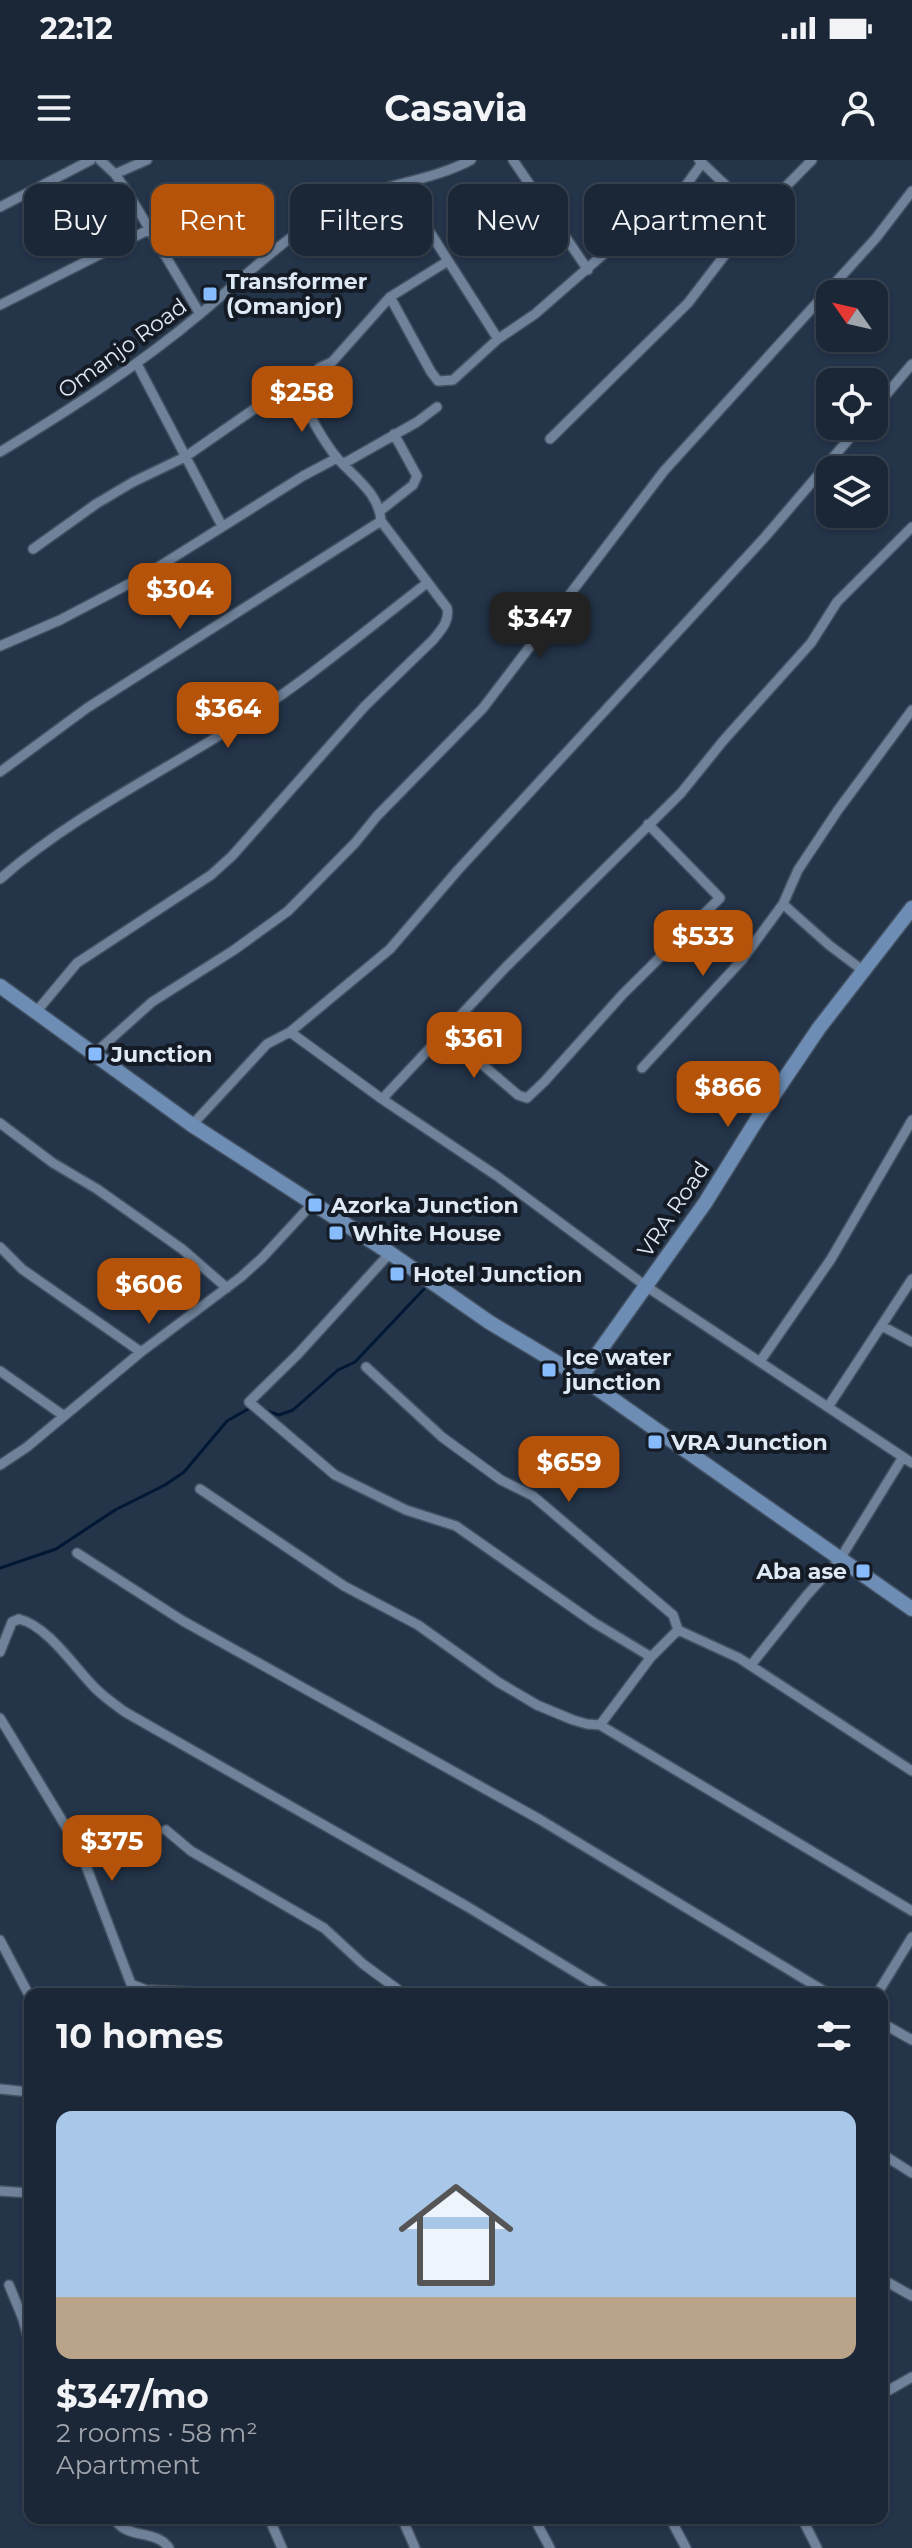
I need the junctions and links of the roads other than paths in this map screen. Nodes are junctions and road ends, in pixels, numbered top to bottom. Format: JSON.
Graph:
{"nodes":[{"id":1,"x":91,"y":160,"type":"edge"},
{"id":2,"x":100,"y":160,"type":"edge"},
{"id":3,"x":147,"y":160,"type":"edge"},
{"id":4,"x":471,"y":160,"type":"edge"},
{"id":5,"x":513,"y":160,"type":"edge"},
{"id":6,"x":812,"y":160,"type":"edge"},
{"id":7,"x":701,"y":162,"type":"edge"},
{"id":8,"x":115,"y":174,"type":"junction"},
{"id":9,"x":410,"y":183,"type":"junction"},
{"id":10,"x":724,"y":184,"type":"edge"},
{"id":11,"x":788,"y":184,"type":"edge"},
{"id":12,"x":912,"y":191,"type":"edge"},
{"id":13,"x":0,"y":207,"type":"edge"},
{"id":14,"x":150,"y":229,"type":"junction"},
{"id":15,"x":725,"y":256,"type":"edge"},
{"id":16,"x":448,"y":261,"type":"junction"},
{"id":17,"x":588,"y":270,"type":"junction"},
{"id":18,"x":390,"y":297,"type":"junction"},
{"id":19,"x":0,"y":305,"type":"edge"},
{"id":20,"x":200,"y":314,"type":"junction"},
{"id":21,"x":498,"y":339,"type":"junction"},
{"id":22,"x":137,"y":364,"type":"junction"},
{"id":23,"x":912,"y":364,"type":"edge"},
{"id":24,"x":319,"y":368,"type":"dead end"},
{"id":25,"x":888,"y":392,"type":"edge"},
{"id":26,"x":437,"y":407,"type":"dead end"},
{"id":27,"x":394,"y":434,"type":"junction"},
{"id":28,"x":550,"y":439,"type":"dead end"},
{"id":29,"x":848,"y":440,"type":"edge"},
{"id":30,"x":0,"y":452,"type":"edge"},
{"id":31,"x":185,"y":457,"type":"junction"},
{"id":32,"x":340,"y":461,"type":"junction"},
{"id":33,"x":380,"y":516,"type":"junction"},
{"id":34,"x":222,"y":526,"type":"junction"},
{"id":35,"x":912,"y":527,"type":"edge"},
{"id":36,"x":33,"y":549,"type":"dead end"},
{"id":37,"x":427,"y":583,"type":"junction"},
{"id":38,"x":0,"y":646,"type":"edge"},
{"id":39,"x":912,"y":710,"type":"edge"},
{"id":40,"x":0,"y":772,"type":"edge"},
{"id":41,"x":648,"y":824,"type":"junction"},
{"id":42,"x":0,"y":879,"type":"edge"},
{"id":43,"x":783,"y":904,"type":"junction"},
{"id":44,"x":912,"y":908,"type":"edge"},
{"id":45,"x":865,"y":972,"type":"junction"},
{"id":46,"x":0,"y":986,"type":"edge"},
{"id":47,"x":36,"y":1012,"type":"junction"},
{"id":48,"x":290,"y":1032,"type":"junction"},
{"id":49,"x":445,"y":1033,"type":"junction"},
{"id":50,"x":94,"y":1054,"type":"junction"},
{"id":51,"x":642,"y":1068,"type":"dead end"},
{"id":52,"x":382,"y":1099,"type":"junction"},
{"id":53,"x":912,"y":1120,"type":"edge"},
{"id":54,"x":0,"y":1123,"type":"edge"},
{"id":55,"x":192,"y":1125,"type":"junction"},
{"id":56,"x":312,"y":1204,"type":"junction"},
{"id":57,"x":0,"y":1247,"type":"edge"},
{"id":58,"x":390,"y":1253,"type":"junction"},
{"id":59,"x":912,"y":1279,"type":"edge"},
{"id":60,"x":647,"y":1287,"type":"junction"},
{"id":61,"x":227,"y":1288,"type":"junction"},
{"id":62,"x":882,"y":1326,"type":"junction"},
{"id":63,"x":912,"y":1342,"type":"edge"},
{"id":64,"x":141,"y":1352,"type":"junction"},
{"id":65,"x":761,"y":1360,"type":"junction"},
{"id":66,"x":366,"y":1367,"type":"dead end"},
{"id":67,"x":0,"y":1371,"type":"edge"},
{"id":68,"x":581,"y":1377,"type":"junction"},
{"id":69,"x":828,"y":1407,"type":"junction"},
{"id":70,"x":64,"y":1416,"type":"junction"},
{"id":71,"x":908,"y":1460,"type":"edge"},
{"id":72,"x":0,"y":1465,"type":"edge"},
{"id":73,"x":200,"y":1489,"type":"dead end"},
{"id":74,"x":77,"y":1553,"type":"dead end"},
{"id":75,"x":840,"y":1559,"type":"junction"},
{"id":76,"x":912,"y":1609,"type":"edge"},
{"id":77,"x":678,"y":1630,"type":"junction"},
{"id":78,"x":0,"y":1652,"type":"edge"},
{"id":79,"x":651,"y":1657,"type":"junction"},
{"id":80,"x":751,"y":1665,"type":"junction"},
{"id":81,"x":0,"y":1718,"type":"edge"},
{"id":82,"x":600,"y":1725,"type":"junction"},
{"id":83,"x":912,"y":1771,"type":"edge"},
{"id":84,"x":166,"y":1830,"type":"dead end"},
{"id":85,"x":912,"y":1911,"type":"edge"},
{"id":86,"x":912,"y":1937,"type":"edge"},
{"id":87,"x":0,"y":1940,"type":"edge"},
{"id":88,"x":25,"y":1988,"type":"edge"},
{"id":89,"x":141,"y":1988,"type":"edge"},
{"id":90,"x":396,"y":1988,"type":"edge"},
{"id":91,"x":601,"y":1988,"type":"edge"},
{"id":92,"x":819,"y":1988,"type":"edge"},
{"id":93,"x":881,"y":1988,"type":"edge"},
{"id":94,"x":888,"y":2026,"type":"edge"},
{"id":95,"x":912,"y":2040,"type":"edge"},
{"id":96,"x":0,"y":2089,"type":"edge"},
{"id":97,"x":24,"y":2091,"type":"edge"},
{"id":98,"x":888,"y":2158,"type":"edge"},
{"id":99,"x":912,"y":2173,"type":"edge"},
{"id":100,"x":0,"y":2191,"type":"edge"},
{"id":101,"x":24,"y":2193,"type":"edge"},
{"id":102,"x":888,"y":2282,"type":"edge"},
{"id":103,"x":9,"y":2285,"type":"dead end"},
{"id":104,"x":912,"y":2296,"type":"edge"},
{"id":105,"x":24,"y":2323,"type":"edge"},
{"id":106,"x":912,"y":2377,"type":"edge"},
{"id":107,"x":888,"y":2391,"type":"edge"},
{"id":108,"x":119,"y":2524,"type":"edge"},
{"id":109,"x":272,"y":2524,"type":"edge"},
{"id":110,"x":405,"y":2524,"type":"edge"},
{"id":111,"x":537,"y":2524,"type":"edge"},
{"id":112,"x":673,"y":2524,"type":"edge"},
{"id":113,"x":805,"y":2524,"type":"edge"},
{"id":114,"x":169,"y":2548,"type":"edge"},
{"id":115,"x":282,"y":2548,"type":"edge"},
{"id":116,"x":415,"y":2548,"type":"edge"},
{"id":117,"x":550,"y":2548,"type":"edge"},
{"id":118,"x":686,"y":2548,"type":"edge"},
{"id":119,"x":817,"y":2548,"type":"edge"}],
"edges":[{"from":1,"to":13,"type":"street"},
{"from":2,"to":8,"type":"street"},
{"from":3,"to":8,"type":"street"},
{"from":4,"to":9,"type":"street","name":"Omanjo Road"},
{"from":5,"to":17,"type":"street"},
{"from":6,"to":11,"type":"street"},
{"from":7,"to":10,"type":"street"},
{"from":7,"to":17,"type":"street"},
{"from":8,"to":14,"type":"street"},
{"from":9,"to":16,"type":"street"},
{"from":9,"to":20,"type":"street","name":"Omanjo Road"},
{"from":12,"to":50,"type":"street"},
{"from":14,"to":19,"type":"street"},
{"from":14,"to":20,"type":"street"},
{"from":15,"to":28,"type":"street"},
{"from":16,"to":18,"type":"street"},
{"from":16,"to":21,"type":"street"},
{"from":17,"to":21,"type":"street"},
{"from":18,"to":21,"type":"street"},
{"from":18,"to":24,"type":"street"},
{"from":20,"to":22,"type":"street","name":"Omanjo Road"},
{"from":22,"to":30,"type":"street","name":"Omanjo Road"},
{"from":22,"to":31,"type":"street"},
{"from":23,"to":25,"type":"street"},
{"from":26,"to":27,"type":"street"},
{"from":27,"to":32,"type":"street"},
{"from":27,"to":33,"type":"street"},
{"from":29,"to":48,"type":"street"},
{"from":31,"to":32,"type":"street"},
{"from":31,"to":34,"type":"street"},
{"from":31,"to":36,"type":"street"},
{"from":32,"to":33,"type":"street"},
{"from":32,"to":34,"type":"street"},
{"from":33,"to":37,"type":"street"},
{"from":33,"to":40,"type":"street"},
{"from":34,"to":38,"type":"street"},
{"from":35,"to":41,"type":"street"},
{"from":37,"to":42,"type":"street"},
{"from":37,"to":47,"type":"street"},
{"from":39,"to":43,"type":"street"},
{"from":41,"to":49,"type":"street"},
{"from":41,"to":49,"type":"street"},
{"from":43,"to":45,"type":"street"},
{"from":43,"to":51,"type":"street"},
{"from":44,"to":45,"type":"street","name":"VRA Road"},
{"from":45,"to":60,"type":"street","name":"VRA Road"},
{"from":46,"to":47,"type":"street"},
{"from":47,"to":50,"type":"street"},
{"from":48,"to":52,"type":"street"},
{"from":48,"to":55,"type":"street"},
{"from":49,"to":52,"type":"street"},
{"from":50,"to":55,"type":"street"},
{"from":52,"to":60,"type":"street"},
{"from":53,"to":65,"type":"street"},
{"from":54,"to":61,"type":"street"},
{"from":55,"to":56,"type":"street"},
{"from":56,"to":58,"type":"street"},
{"from":56,"to":61,"type":"street"},
{"from":57,"to":64,"type":"street"},
{"from":58,"to":68,"type":"street"},
{"from":58,"to":79,"type":"street"},
{"from":59,"to":62,"type":"street"},
{"from":60,"to":65,"type":"street"},
{"from":60,"to":68,"type":"street","name":"VRA Road"},
{"from":61,"to":64,"type":"street"},
{"from":62,"to":63,"type":"street"},
{"from":62,"to":69,"type":"street"},
{"from":64,"to":70,"type":"street"},
{"from":65,"to":69,"type":"street"},
{"from":66,"to":77,"type":"street"},
{"from":67,"to":70,"type":"street"},
{"from":68,"to":75,"type":"street"},
{"from":69,"to":71,"type":"street"},
{"from":70,"to":72,"type":"street"},
{"from":71,"to":75,"type":"street"},
{"from":73,"to":82,"type":"street"},
{"from":74,"to":92,"type":"street"},
{"from":75,"to":76,"type":"street"},
{"from":75,"to":80,"type":"street"},
{"from":77,"to":79,"type":"street"},
{"from":77,"to":80,"type":"street"},
{"from":78,"to":91,"type":"street"},
{"from":79,"to":82,"type":"street"},
{"from":80,"to":83,"type":"street"},
{"from":81,"to":89,"type":"street"},
{"from":82,"to":85,"type":"street"},
{"from":84,"to":90,"type":"street"},
{"from":86,"to":93,"type":"street"},
{"from":87,"to":88,"type":"street"},
{"from":94,"to":95,"type":"street"},
{"from":96,"to":97,"type":"street"},
{"from":98,"to":99,"type":"street"},
{"from":100,"to":101,"type":"street"},
{"from":102,"to":104,"type":"street"},
{"from":103,"to":105,"type":"street"},
{"from":106,"to":107,"type":"street"},
{"from":108,"to":114,"type":"street"},
{"from":109,"to":115,"type":"street"},
{"from":110,"to":116,"type":"street"},
{"from":111,"to":117,"type":"street"},
{"from":112,"to":118,"type":"street"},
{"from":113,"to":119,"type":"street"}]}
